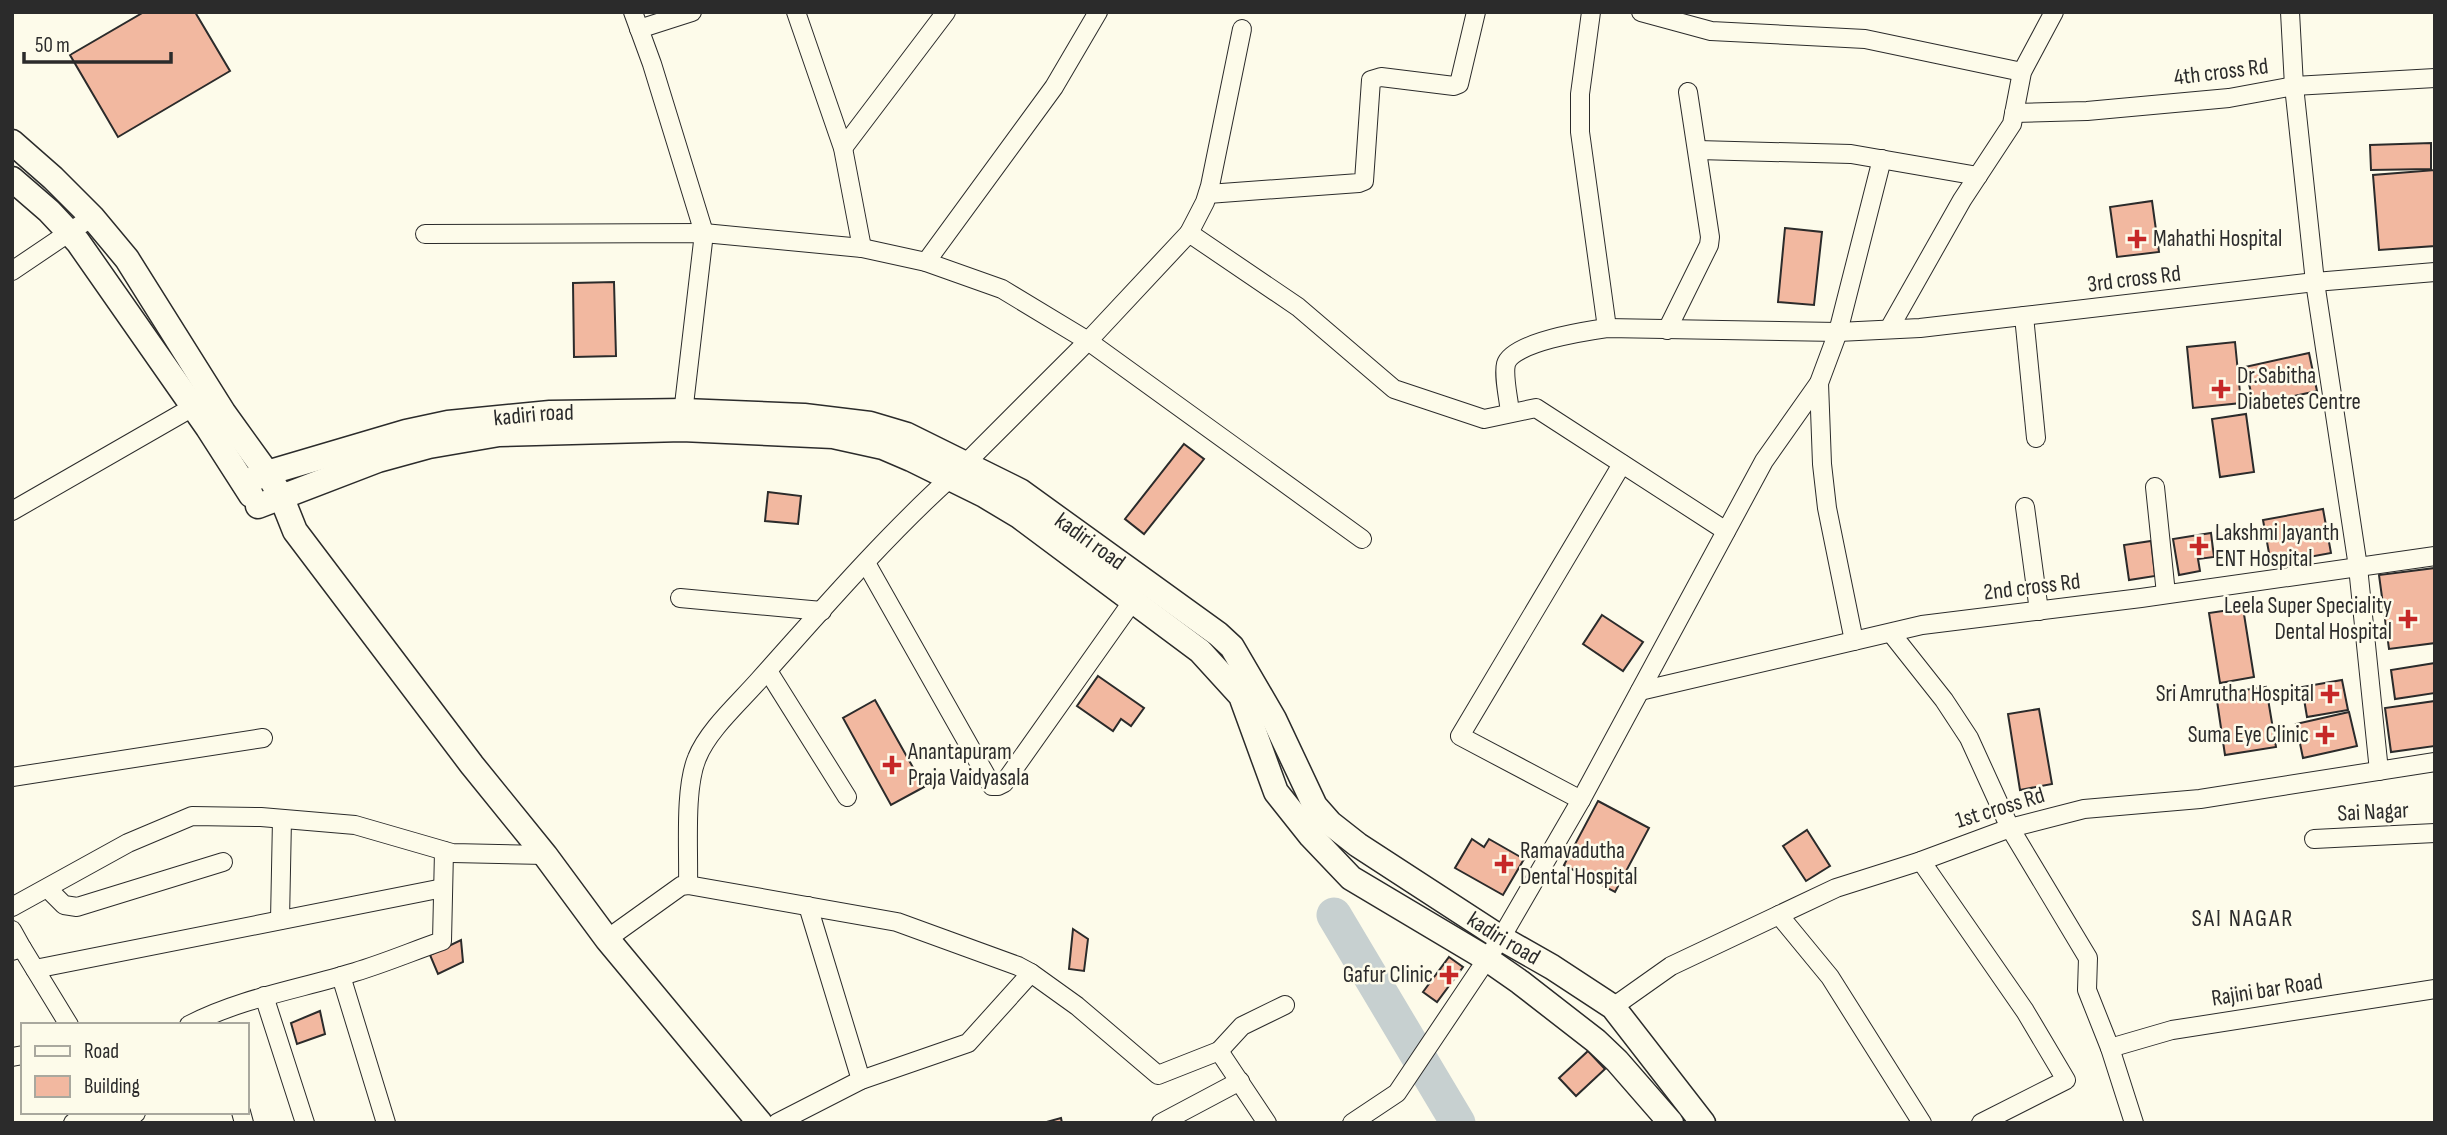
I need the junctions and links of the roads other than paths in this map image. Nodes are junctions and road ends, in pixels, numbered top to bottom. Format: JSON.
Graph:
{"nodes":[{"id":1,"x":692,"y":12,"type":"edge"},
{"id":2,"x":796,"y":12,"type":"edge"},
{"id":3,"x":946,"y":12,"type":"edge"},
{"id":4,"x":1098,"y":12,"type":"edge"},
{"id":5,"x":1476,"y":12,"type":"edge"},
{"id":6,"x":1591,"y":12,"type":"edge"},
{"id":7,"x":1641,"y":12,"type":"edge"},
{"id":8,"x":2054,"y":12,"type":"edge"},
{"id":9,"x":2290,"y":12,"type":"edge"},
{"id":10,"x":636,"y":21,"type":"edge"},
{"id":11,"x":1242,"y":29,"type":"dead end"},
{"id":12,"x":2022,"y":72,"type":"junction"},
{"id":13,"x":2435,"y":78,"type":"edge"},
{"id":14,"x":2294,"y":86,"type":"junction"},
{"id":15,"x":1689,"y":92,"type":"dead end"},
{"id":16,"x":2014,"y":113,"type":"junction"},
{"id":17,"x":12,"y":142,"type":"edge"},
{"id":18,"x":843,"y":148,"type":"junction"},
{"id":19,"x":1698,"y":150,"type":"junction"},
{"id":20,"x":1882,"y":159,"type":"junction"},
{"id":21,"x":1978,"y":176,"type":"junction"},
{"id":22,"x":12,"y":179,"type":"edge"},
{"id":23,"x":1208,"y":194,"type":"junction"},
{"id":24,"x":92,"y":217,"type":"junction"},
{"id":25,"x":69,"y":233,"type":"junction"},
{"id":26,"x":704,"y":233,"type":"junction"},
{"id":27,"x":1189,"y":233,"type":"junction"},
{"id":28,"x":425,"y":234,"type":"dead end"},
{"id":29,"x":862,"y":248,"type":"junction"},
{"id":30,"x":926,"y":262,"type":"junction"},
{"id":31,"x":12,"y":271,"type":"edge"},
{"id":32,"x":2435,"y":272,"type":"edge"},
{"id":33,"x":2315,"y":282,"type":"junction"},
{"id":34,"x":2024,"y":316,"type":"junction"},
{"id":35,"x":1607,"y":328,"type":"junction"},
{"id":36,"x":1889,"y":329,"type":"junction"},
{"id":37,"x":1667,"y":330,"type":"junction"},
{"id":38,"x":1838,"y":332,"type":"junction"},
{"id":39,"x":1088,"y":341,"type":"junction"},
{"id":40,"x":1819,"y":383,"type":"junction"},
{"id":41,"x":193,"y":407,"type":"junction"},
{"id":42,"x":1510,"y":414,"type":"junction"},
{"id":43,"x":683,"y":420,"type":"junction"},
{"id":44,"x":2036,"y":438,"type":"dead end"},
{"id":45,"x":1622,"y":464,"type":"junction"},
{"id":46,"x":958,"y":471,"type":"junction"},
{"id":47,"x":267,"y":474,"type":"junction"},
{"id":48,"x":244,"y":483,"type":"junction"},
{"id":49,"x":2155,"y":486,"type":"dead end"},
{"id":50,"x":281,"y":496,"type":"junction"},
{"id":51,"x":258,"y":506,"type":"junction"},
{"id":52,"x":2025,"y":507,"type":"dead end"},
{"id":53,"x":12,"y":511,"type":"edge"},
{"id":54,"x":295,"y":530,"type":"junction"},
{"id":55,"x":1726,"y":531,"type":"junction"},
{"id":56,"x":1362,"y":539,"type":"dead end"},
{"id":57,"x":2435,"y":556,"type":"edge"},
{"id":58,"x":866,"y":563,"type":"junction"},
{"id":59,"x":2358,"y":567,"type":"junction"},
{"id":60,"x":2166,"y":594,"type":"junction"},
{"id":61,"x":680,"y":598,"type":"dead end"},
{"id":62,"x":1132,"y":601,"type":"junction"},
{"id":63,"x":822,"y":611,"type":"junction"},
{"id":64,"x":2039,"y":611,"type":"junction"},
{"id":65,"x":1891,"y":633,"type":"junction"},
{"id":66,"x":1854,"y":641,"type":"junction"},
{"id":67,"x":768,"y":671,"type":"junction"},
{"id":68,"x":1640,"y":691,"type":"junction"},
{"id":69,"x":263,"y":738,"type":"dead end"},
{"id":70,"x":2435,"y":762,"type":"edge"},
{"id":71,"x":2379,"y":771,"type":"junction"},
{"id":72,"x":12,"y":777,"type":"edge"},
{"id":73,"x":847,"y":797,"type":"dead end"},
{"id":74,"x":1581,"y":800,"type":"junction"},
{"id":75,"x":282,"y":819,"type":"junction"},
{"id":76,"x":2010,"y":828,"type":"junction"},
{"id":77,"x":2435,"y":833,"type":"edge"},
{"id":78,"x":2314,"y":839,"type":"dead end"},
{"id":79,"x":443,"y":851,"type":"junction"},
{"id":80,"x":545,"y":855,"type":"junction"},
{"id":81,"x":1921,"y":861,"type":"junction"},
{"id":82,"x":223,"y":862,"type":"dead end"},
{"id":83,"x":688,"y":884,"type":"junction"},
{"id":84,"x":443,"y":888,"type":"junction"},
{"id":85,"x":48,"y":889,"type":"junction"},
{"id":86,"x":808,"y":906,"type":"junction"},
{"id":87,"x":12,"y":907,"type":"edge"},
{"id":88,"x":1779,"y":915,"type":"junction"},
{"id":89,"x":281,"y":920,"type":"junction"},
{"id":90,"x":12,"y":930,"type":"edge"},
{"id":91,"x":1502,"y":938,"type":"junction"},
{"id":92,"x":607,"y":939,"type":"junction"},
{"id":93,"x":17,"y":949,"type":"edge"},
{"id":94,"x":1487,"y":959,"type":"junction"},
{"id":95,"x":35,"y":969,"type":"junction"},
{"id":96,"x":1031,"y":973,"type":"junction"},
{"id":97,"x":341,"y":976,"type":"junction"},
{"id":98,"x":2435,"y":989,"type":"edge"},
{"id":99,"x":264,"y":996,"type":"junction"},
{"id":100,"x":1285,"y":1005,"type":"dead end"},
{"id":101,"x":1613,"y":1007,"type":"junction"},
{"id":102,"x":210,"y":1020,"type":"edge"},
{"id":103,"x":68,"y":1023,"type":"edge"},
{"id":104,"x":2109,"y":1048,"type":"junction"},
{"id":105,"x":1219,"y":1051,"type":"junction"},
{"id":106,"x":861,"y":1080,"type":"junction"},
{"id":107,"x":1240,"y":1081,"type":"junction"},
{"id":108,"x":125,"y":1114,"type":"edge"},
{"id":109,"x":73,"y":1123,"type":"edge"},
{"id":110,"x":305,"y":1123,"type":"edge"},
{"id":111,"x":386,"y":1123,"type":"edge"},
{"id":112,"x":760,"y":1123,"type":"edge"},
{"id":113,"x":777,"y":1123,"type":"edge"},
{"id":114,"x":1161,"y":1123,"type":"edge"},
{"id":115,"x":1267,"y":1123,"type":"edge"},
{"id":116,"x":1352,"y":1123,"type":"edge"},
{"id":117,"x":1671,"y":1123,"type":"edge"},
{"id":118,"x":1703,"y":1123,"type":"edge"},
{"id":119,"x":1922,"y":1123,"type":"edge"},
{"id":120,"x":1981,"y":1123,"type":"edge"},
{"id":121,"x":2134,"y":1123,"type":"edge"}],
"edges":[{"from":1,"to":10,"type":"street"},
{"from":2,"to":18,"type":"street"},
{"from":3,"to":18,"type":"street"},
{"from":4,"to":30,"type":"street"},
{"from":5,"to":23,"type":"street"},
{"from":6,"to":35,"type":"street"},
{"from":7,"to":12,"type":"street"},
{"from":8,"to":12,"type":"street"},
{"from":9,"to":14,"type":"street"},
{"from":10,"to":26,"type":"street"},
{"from":11,"to":23,"type":"street"},
{"from":12,"to":16,"type":"street"},
{"from":13,"to":14,"type":"street","name":"4th cross Rd"},
{"from":14,"to":16,"type":"street","name":"4th cross Rd"},
{"from":14,"to":33,"type":"street"},
{"from":15,"to":19,"type":"street"},
{"from":16,"to":21,"type":"street"},
{"from":17,"to":24,"type":"main road"},
{"from":18,"to":29,"type":"street"},
{"from":19,"to":20,"type":"street"},
{"from":19,"to":37,"type":"street"},
{"from":20,"to":21,"type":"street"},
{"from":20,"to":38,"type":"street"},
{"from":21,"to":36,"type":"street"},
{"from":22,"to":25,"type":"main road"},
{"from":23,"to":27,"type":"street"},
{"from":24,"to":25,"type":"street"},
{"from":24,"to":47,"type":"main road"},
{"from":25,"to":31,"type":"street"},
{"from":25,"to":41,"type":"main road"},
{"from":26,"to":28,"type":"street"},
{"from":26,"to":29,"type":"street"},
{"from":26,"to":43,"type":"street"},
{"from":27,"to":39,"type":"street"},
{"from":27,"to":42,"type":"street"},
{"from":29,"to":30,"type":"street"},
{"from":30,"to":39,"type":"street"},
{"from":32,"to":33,"type":"street","name":"3rd cross Rd"},
{"from":33,"to":34,"type":"street","name":"3rd cross Rd"},
{"from":33,"to":59,"type":"street"},
{"from":34,"to":36,"type":"street","name":"3rd cross Rd"},
{"from":34,"to":44,"type":"street"},
{"from":35,"to":37,"type":"street","name":"3rd cross Rd"},
{"from":35,"to":42,"type":"street","name":"3rd cross Rd"},
{"from":36,"to":38,"type":"street","name":"3rd cross Rd"},
{"from":37,"to":38,"type":"street","name":"3rd cross Rd"},
{"from":38,"to":40,"type":"street"},
{"from":39,"to":46,"type":"street"},
{"from":39,"to":56,"type":"street"},
{"from":40,"to":55,"type":"street"},
{"from":40,"to":66,"type":"street"},
{"from":41,"to":48,"type":"main road"},
{"from":41,"to":53,"type":"street"},
{"from":42,"to":45,"type":"street"},
{"from":43,"to":46,"type":"main road","name":"kadiri road"},
{"from":43,"to":47,"type":"main road","name":"kadiri road"},
{"from":43,"to":50,"type":"main road","name":"kadiri road"},
{"from":45,"to":55,"type":"street"},
{"from":45,"to":74,"type":"street"},
{"from":46,"to":58,"type":"street"},
{"from":46,"to":62,"type":"main road","name":"kadiri road"},
{"from":46,"to":91,"type":"main road","name":"kadiri road"},
{"from":47,"to":48,"type":"main road","name":"kadiri road"},
{"from":47,"to":50,"type":"main road"},
{"from":48,"to":51,"type":"main road"},
{"from":49,"to":60,"type":"street"},
{"from":50,"to":51,"type":"main road","name":"kadiri road"},
{"from":50,"to":54,"type":"main road"},
{"from":51,"to":54,"type":"main road"},
{"from":52,"to":64,"type":"street"},
{"from":54,"to":80,"type":"main road"},
{"from":55,"to":68,"type":"street"},
{"from":57,"to":59,"type":"street","name":"2nd cross Rd"},
{"from":58,"to":62,"type":"street"},
{"from":58,"to":63,"type":"street"},
{"from":59,"to":60,"type":"street","name":"2nd cross Rd"},
{"from":59,"to":71,"type":"street"},
{"from":60,"to":64,"type":"street","name":"2nd cross Rd"},
{"from":61,"to":63,"type":"street"},
{"from":62,"to":94,"type":"main road","name":"kadiri road"},
{"from":63,"to":67,"type":"street"},
{"from":64,"to":65,"type":"street","name":"2nd cross Rd"},
{"from":65,"to":66,"type":"street","name":"2nd cross Rd"},
{"from":65,"to":76,"type":"street"},
{"from":66,"to":68,"type":"street","name":"2nd cross Rd"},
{"from":67,"to":73,"type":"street"},
{"from":67,"to":83,"type":"street"},
{"from":68,"to":74,"type":"street"},
{"from":69,"to":72,"type":"street"},
{"from":70,"to":71,"type":"street","name":"1st cross Rd"},
{"from":71,"to":76,"type":"street","name":"1st cross Rd"},
{"from":74,"to":91,"type":"street"},
{"from":75,"to":79,"type":"street"},
{"from":75,"to":85,"type":"street"},
{"from":75,"to":89,"type":"street"},
{"from":76,"to":81,"type":"street","name":"1st cross Rd"},
{"from":76,"to":104,"type":"street"},
{"from":77,"to":78,"type":"street","name":"Sai Nagar"},
{"from":79,"to":80,"type":"street"},
{"from":79,"to":84,"type":"street"},
{"from":80,"to":92,"type":"main road"},
{"from":81,"to":88,"type":"street","name":"1st cross Rd"},
{"from":81,"to":120,"type":"street"},
{"from":82,"to":85,"type":"street"},
{"from":83,"to":86,"type":"street"},
{"from":83,"to":92,"type":"street"},
{"from":84,"to":89,"type":"street"},
{"from":84,"to":97,"type":"street"},
{"from":85,"to":87,"type":"street"},
{"from":86,"to":96,"type":"street"},
{"from":86,"to":106,"type":"street"},
{"from":88,"to":101,"type":"street","name":"1st cross Rd"},
{"from":88,"to":119,"type":"street"},
{"from":89,"to":95,"type":"street"},
{"from":90,"to":93,"type":"street"},
{"from":91,"to":94,"type":"street"},
{"from":91,"to":101,"type":"main road","name":"kadiri road"},
{"from":92,"to":112,"type":"main road"},
{"from":93,"to":95,"type":"street"},
{"from":94,"to":116,"type":"street"},
{"from":94,"to":117,"type":"main road","name":"kadiri road"},
{"from":95,"to":103,"type":"street"},
{"from":96,"to":105,"type":"street"},
{"from":96,"to":106,"type":"street"},
{"from":97,"to":99,"type":"street"},
{"from":97,"to":111,"type":"street"},
{"from":98,"to":104,"type":"street","name":"Rajini bar Road"},
{"from":99,"to":102,"type":"street"},
{"from":99,"to":110,"type":"street"},
{"from":100,"to":105,"type":"street"},
{"from":101,"to":118,"type":"main road","name":"kadiri road"},
{"from":104,"to":121,"type":"street"},
{"from":105,"to":107,"type":"street"},
{"from":106,"to":113,"type":"street"},
{"from":107,"to":114,"type":"street"},
{"from":107,"to":115,"type":"street"},
{"from":108,"to":109,"type":"street"}]}
